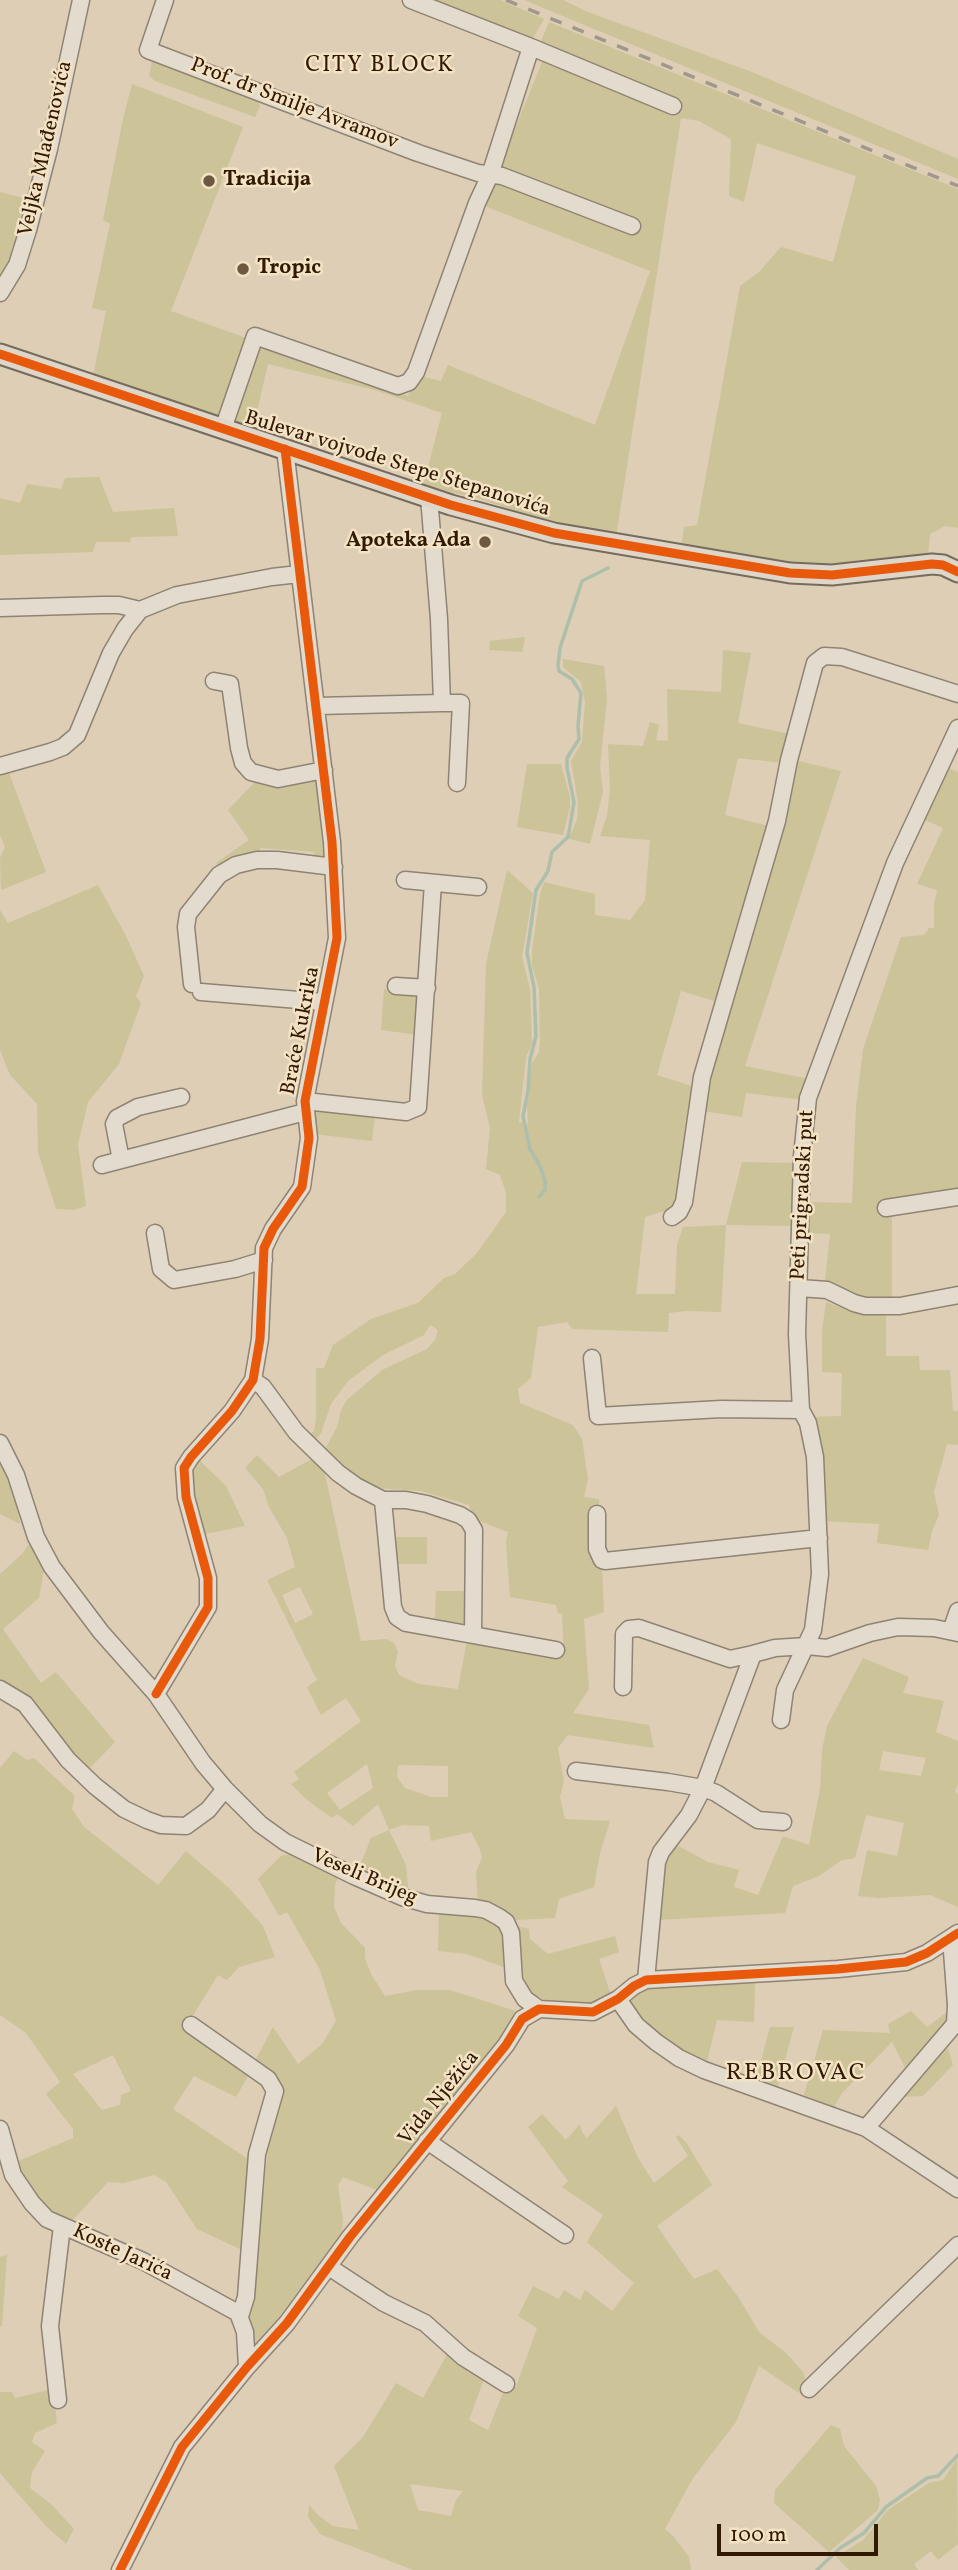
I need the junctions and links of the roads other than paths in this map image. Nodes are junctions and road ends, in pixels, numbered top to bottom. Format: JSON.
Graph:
{"nodes":[{"id":1,"x":81,"y":0,"type":"edge"},
{"id":2,"x":165,"y":0,"type":"edge"},
{"id":3,"x":411,"y":0,"type":"edge"},
{"id":4,"x":531,"y":47,"type":"junction"},
{"id":5,"x":673,"y":106,"type":"dead end"},
{"id":6,"x":490,"y":175,"type":"junction"},
{"id":7,"x":632,"y":226,"type":"dead end"},
{"id":8,"x":0,"y":293,"type":"edge"},
{"id":9,"x":0,"y":354,"type":"edge"},
{"id":10,"x":223,"y":429,"type":"junction"},
{"id":11,"x":285,"y":449,"type":"junction"},
{"id":12,"x":429,"y":497,"type":"junction"},
{"id":13,"x":958,"y":572,"type":"edge"},
{"id":14,"x":299,"y":575,"type":"junction"},
{"id":15,"x":0,"y":608,"type":"edge"},
{"id":16,"x":141,"y":610,"type":"junction"},
{"id":17,"x":214,"y":681,"type":"dead end"},
{"id":18,"x":958,"y":694,"type":"edge"},
{"id":19,"x":442,"y":703,"type":"junction"},
{"id":20,"x":317,"y":706,"type":"junction"},
{"id":21,"x":958,"y":728,"type":"edge"},
{"id":22,"x":0,"y":766,"type":"edge"},
{"id":23,"x":324,"y":770,"type":"junction"},
{"id":24,"x":457,"y":783,"type":"dead end"},
{"id":25,"x":334,"y":867,"type":"junction"},
{"id":26,"x":405,"y":880,"type":"dead end"},
{"id":27,"x":433,"y":883,"type":"junction"},
{"id":28,"x":478,"y":887,"type":"dead end"},
{"id":29,"x":396,"y":986,"type":"dead end"},
{"id":30,"x":427,"y":988,"type":"junction"},
{"id":31,"x":323,"y":1002,"type":"junction"},
{"id":32,"x":181,"y":1097,"type":"dead end"},
{"id":33,"x":305,"y":1106,"type":"junction"},
{"id":34,"x":121,"y":1160,"type":"junction"},
{"id":35,"x":102,"y":1165,"type":"dead end"},
{"id":36,"x":958,"y":1197,"type":"edge"},
{"id":37,"x":886,"y":1208,"type":"dead end"},
{"id":38,"x":672,"y":1217,"type":"dead end"},
{"id":39,"x":155,"y":1233,"type":"dead end"},
{"id":40,"x":264,"y":1260,"type":"junction"},
{"id":41,"x":800,"y":1288,"type":"junction"},
{"id":42,"x":958,"y":1295,"type":"edge"},
{"id":43,"x":593,"y":1358,"type":"dead end"},
{"id":44,"x":253,"y":1380,"type":"junction"},
{"id":45,"x":801,"y":1410,"type":"junction"},
{"id":46,"x":0,"y":1443,"type":"edge"},
{"id":47,"x":383,"y":1500,"type":"junction"},
{"id":48,"x":597,"y":1514,"type":"dead end"},
{"id":49,"x":819,"y":1538,"type":"junction"},
{"id":50,"x":958,"y":1611,"type":"edge"},
{"id":51,"x":955,"y":1632,"type":"edge"},
{"id":52,"x":473,"y":1635,"type":"junction"},
{"id":53,"x":807,"y":1646,"type":"junction"},
{"id":54,"x":556,"y":1650,"type":"dead end"},
{"id":55,"x":753,"y":1654,"type":"junction"},
{"id":56,"x":623,"y":1687,"type":"dead end"},
{"id":57,"x":0,"y":1689,"type":"edge"},
{"id":58,"x":156,"y":1694,"type":"junction"},
{"id":59,"x":780,"y":1720,"type":"dead end"},
{"id":60,"x":576,"y":1771,"type":"dead end"},
{"id":61,"x":703,"y":1788,"type":"junction"},
{"id":62,"x":225,"y":1789,"type":"junction"},
{"id":63,"x":783,"y":1822,"type":"dead end"},
{"id":64,"x":954,"y":1936,"type":"edge"},
{"id":65,"x":646,"y":1980,"type":"junction"},
{"id":66,"x":525,"y":1999,"type":"junction"},
{"id":67,"x":618,"y":1999,"type":"junction"},
{"id":68,"x":539,"y":2010,"type":"junction"},
{"id":69,"x":522,"y":2019,"type":"junction"},
{"id":70,"x":191,"y":2025,"type":"dead end"},
{"id":71,"x":866,"y":2128,"type":"junction"},
{"id":72,"x":0,"y":2129,"type":"edge"},
{"id":73,"x":428,"y":2141,"type":"junction"},
{"id":74,"x":958,"y":2189,"type":"edge"},
{"id":75,"x":62,"y":2225,"type":"junction"},
{"id":76,"x":565,"y":2235,"type":"dead end"},
{"id":77,"x":958,"y":2245,"type":"edge"},
{"id":78,"x":329,"y":2267,"type":"junction"},
{"id":79,"x":240,"y":2316,"type":"junction"},
{"id":80,"x":247,"y":2367,"type":"junction"},
{"id":81,"x":506,"y":2384,"type":"dead end"},
{"id":82,"x":809,"y":2389,"type":"dead end"},
{"id":83,"x":58,"y":2400,"type":"dead end"},
{"id":84,"x":120,"y":2570,"type":"edge"}],
"edges":[{"from":1,"to":8,"type":"street","name":"Veljka Mlađenovića"},
{"from":2,"to":6,"type":"street","name":"Prof. dr Smilje Avramov"},
{"from":3,"to":4,"type":"street"},
{"from":4,"to":5,"type":"street"},
{"from":4,"to":6,"type":"street"},
{"from":6,"to":7,"type":"street","name":"Prof. dr Smilje Avramov"},
{"from":6,"to":10,"type":"street"},
{"from":9,"to":10,"type":"main road","name":"Bulevar vojvode Stepe Stepanovića"},
{"from":10,"to":11,"type":"main road","name":"Bulevar vojvode Stepe Stepanovića"},
{"from":11,"to":12,"type":"main road","name":"Bulevar vojvode Stepe Stepanovića"},
{"from":11,"to":14,"type":"street","name":"Braće Kukrika"},
{"from":12,"to":13,"type":"main road","name":"Bulevar vojvode Stepe Stepanovića"},
{"from":12,"to":19,"type":"street"},
{"from":14,"to":16,"type":"street"},
{"from":14,"to":20,"type":"street","name":"Braće Kukrika"},
{"from":15,"to":16,"type":"street"},
{"from":16,"to":22,"type":"street"},
{"from":17,"to":23,"type":"street"},
{"from":18,"to":38,"type":"street"},
{"from":19,"to":20,"type":"street"},
{"from":19,"to":24,"type":"street"},
{"from":20,"to":23,"type":"street","name":"Braće Kukrika"},
{"from":21,"to":41,"type":"street","name":"Peti prigradski put"},
{"from":23,"to":25,"type":"street","name":"Braće Kukrika"},
{"from":25,"to":31,"type":"street","name":"Braće Kukrika"},
{"from":25,"to":31,"type":"street"},
{"from":26,"to":27,"type":"street"},
{"from":27,"to":28,"type":"street"},
{"from":27,"to":30,"type":"street"},
{"from":29,"to":30,"type":"street"},
{"from":30,"to":33,"type":"street"},
{"from":31,"to":33,"type":"street","name":"Braće Kukrika"},
{"from":32,"to":34,"type":"street"},
{"from":33,"to":34,"type":"street"},
{"from":33,"to":40,"type":"street","name":"Braće Kukrika"},
{"from":34,"to":35,"type":"street"},
{"from":36,"to":37,"type":"street"},
{"from":39,"to":40,"type":"street"},
{"from":40,"to":44,"type":"street","name":"Braće Kukrika"},
{"from":41,"to":42,"type":"street"},
{"from":41,"to":45,"type":"street","name":"Peti prigradski put"},
{"from":43,"to":45,"type":"street"},
{"from":44,"to":47,"type":"street"},
{"from":44,"to":58,"type":"street","name":"Braće Kukrika"},
{"from":45,"to":49,"type":"street","name":"Peti prigradski put"},
{"from":46,"to":58,"type":"street","name":"Veseli Brijeg"},
{"from":47,"to":52,"type":"street"},
{"from":47,"to":52,"type":"street"},
{"from":48,"to":49,"type":"street"},
{"from":49,"to":53,"type":"street","name":"Peti prigradski put"},
{"from":50,"to":51,"type":"street"},
{"from":51,"to":53,"type":"street"},
{"from":52,"to":54,"type":"street"},
{"from":53,"to":55,"type":"street"},
{"from":53,"to":59,"type":"street","name":"Peti prigradski put"},
{"from":55,"to":56,"type":"street"},
{"from":55,"to":61,"type":"street"},
{"from":57,"to":62,"type":"street"},
{"from":58,"to":62,"type":"street","name":"Veseli Brijeg"},
{"from":60,"to":61,"type":"street"},
{"from":61,"to":63,"type":"street"},
{"from":61,"to":65,"type":"street"},
{"from":62,"to":66,"type":"street","name":"Veseli Brijeg"},
{"from":64,"to":65,"type":"street"},
{"from":64,"to":71,"type":"street"},
{"from":65,"to":67,"type":"street"},
{"from":66,"to":68,"type":"street"},
{"from":66,"to":69,"type":"street"},
{"from":67,"to":68,"type":"street"},
{"from":67,"to":71,"type":"street"},
{"from":68,"to":69,"type":"street","name":"Vida Nježića"},
{"from":69,"to":73,"type":"street","name":"Vida Nježića"},
{"from":70,"to":79,"type":"street"},
{"from":71,"to":74,"type":"street"},
{"from":72,"to":75,"type":"street","name":"Koste Jarića"},
{"from":73,"to":76,"type":"street"},
{"from":73,"to":78,"type":"street","name":"Vida Nježića"},
{"from":75,"to":79,"type":"street","name":"Koste Jarića"},
{"from":75,"to":83,"type":"street"},
{"from":77,"to":82,"type":"street"},
{"from":78,"to":80,"type":"street","name":"Vida Nježića"},
{"from":78,"to":81,"type":"street"},
{"from":79,"to":80,"type":"street"},
{"from":80,"to":84,"type":"street","name":"Vida Nježića"}]}
